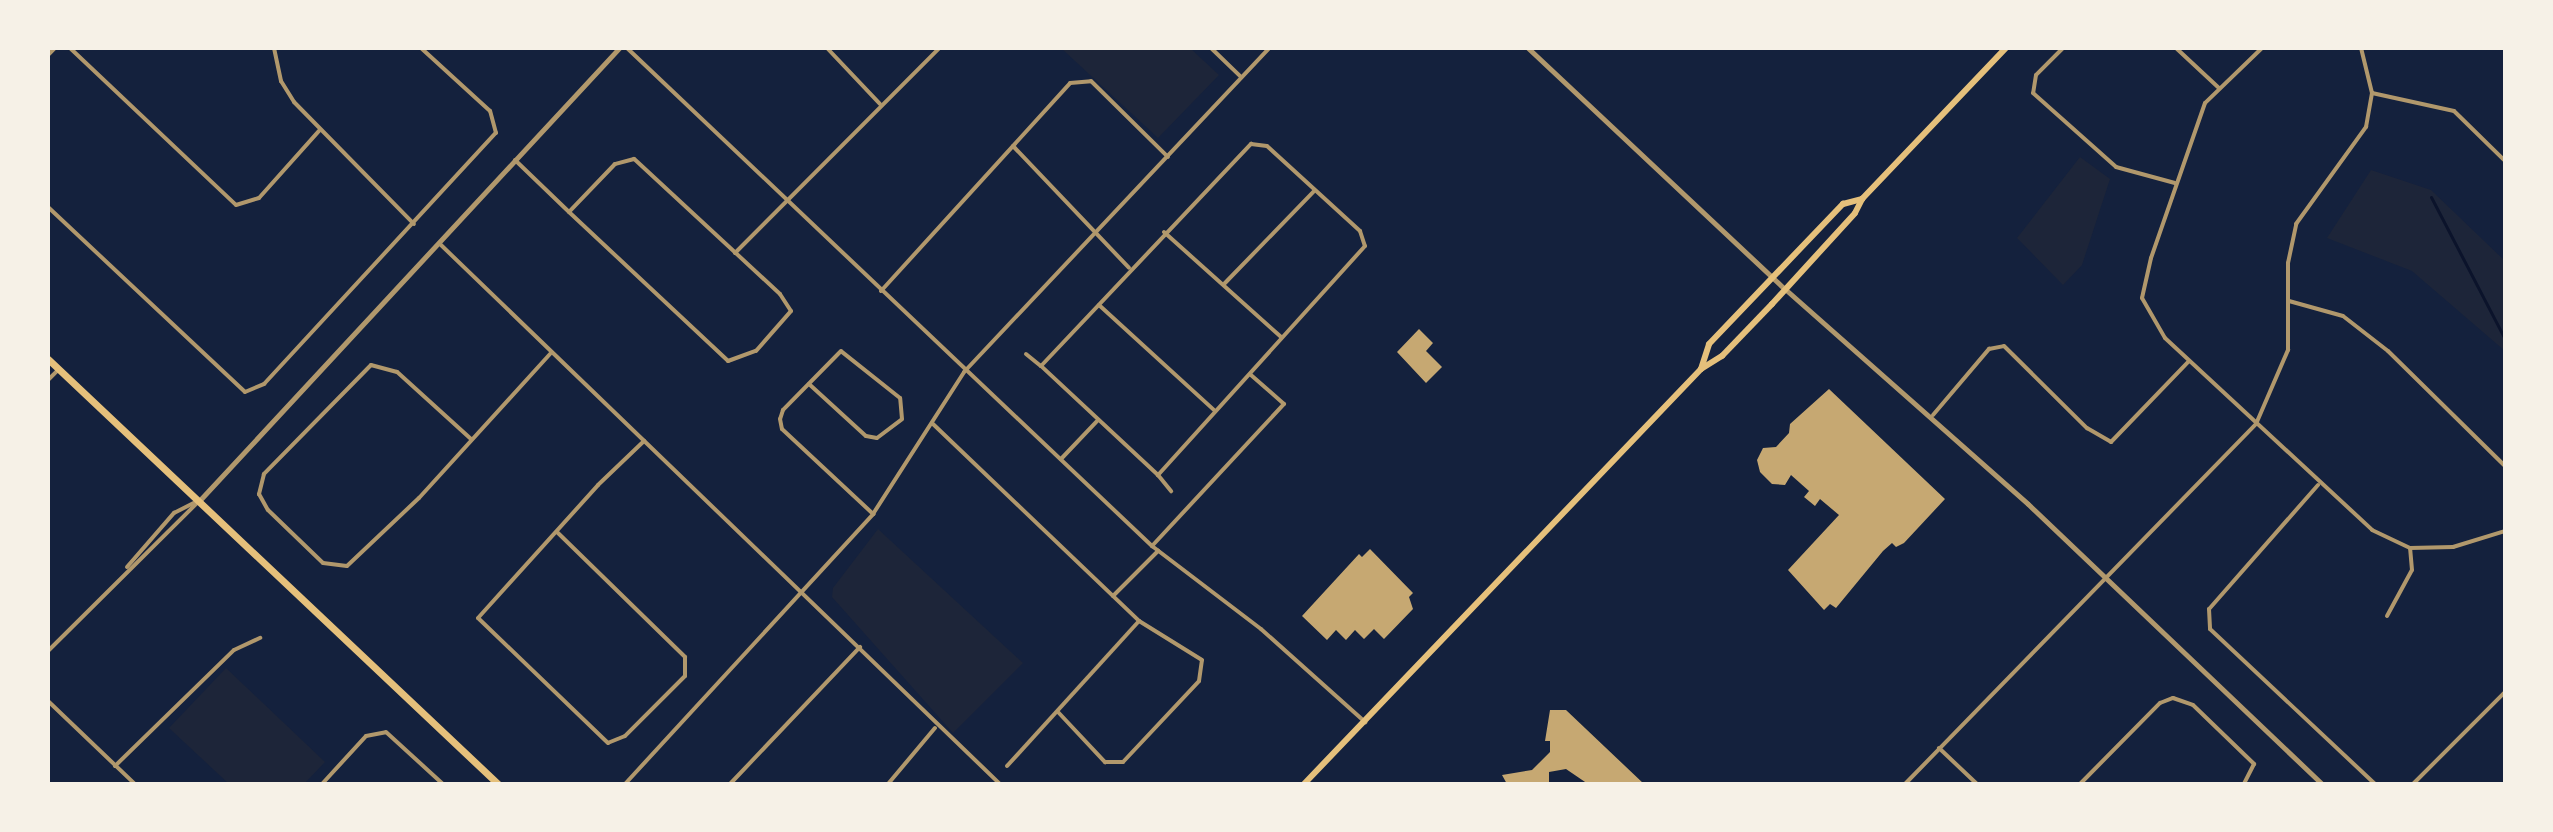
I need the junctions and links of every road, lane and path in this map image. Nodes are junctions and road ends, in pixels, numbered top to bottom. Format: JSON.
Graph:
{"nodes":[{"id":1,"x":55,"y":48,"type":"edge"},
{"id":2,"x":70,"y":48,"type":"edge"},
{"id":3,"x":274,"y":48,"type":"edge"},
{"id":4,"x":421,"y":48,"type":"edge"},
{"id":5,"x":619,"y":48,"type":"edge"},
{"id":6,"x":627,"y":48,"type":"edge"},
{"id":7,"x":827,"y":48,"type":"edge"},
{"id":8,"x":939,"y":48,"type":"edge"},
{"id":9,"x":1211,"y":48,"type":"edge"},
{"id":10,"x":1269,"y":48,"type":"edge"},
{"id":11,"x":1528,"y":48,"type":"edge"},
{"id":12,"x":2006,"y":48,"type":"edge"},
{"id":13,"x":2063,"y":48,"type":"edge"},
{"id":14,"x":2176,"y":48,"type":"edge"},
{"id":15,"x":2262,"y":48,"type":"edge"},
{"id":16,"x":2361,"y":48,"type":"edge"},
{"id":17,"x":48,"y":55,"type":"edge"},
{"id":18,"x":1241,"y":77,"type":"junction"},
{"id":19,"x":2219,"y":88,"type":"junction"},
{"id":20,"x":2372,"y":93,"type":"junction"},
{"id":21,"x":880,"y":104,"type":"junction"},
{"id":22,"x":319,"y":131,"type":"junction"},
{"id":23,"x":1013,"y":146,"type":"junction"},
{"id":24,"x":1168,"y":157,"type":"junction"},
{"id":25,"x":515,"y":160,"type":"junction"},
{"id":26,"x":2505,"y":161,"type":"edge"},
{"id":27,"x":2175,"y":183,"type":"junction"},
{"id":28,"x":1315,"y":190,"type":"junction"},
{"id":29,"x":1862,"y":199,"type":"junction"},
{"id":30,"x":787,"y":200,"type":"junction"},
{"id":31,"x":48,"y":207,"type":"edge"},
{"id":32,"x":569,"y":212,"type":"junction"},
{"id":33,"x":415,"y":224,"type":"junction"},
{"id":34,"x":1098,"y":232,"type":"junction"},
{"id":35,"x":1164,"y":232,"type":"junction"},
{"id":36,"x":441,"y":245,"type":"junction"},
{"id":37,"x":735,"y":253,"type":"junction"},
{"id":38,"x":1129,"y":268,"type":"junction"},
{"id":39,"x":1774,"y":279,"type":"junction"},
{"id":40,"x":1224,"y":284,"type":"junction"},
{"id":41,"x":1785,"y":289,"type":"junction"},
{"id":42,"x":881,"y":291,"type":"junction"},
{"id":43,"x":2288,"y":301,"type":"junction"},
{"id":44,"x":1099,"y":305,"type":"junction"},
{"id":45,"x":1281,"y":338,"type":"junction"},
{"id":46,"x":550,"y":354,"type":"junction"},
{"id":47,"x":1026,"y":354,"type":"dead end"},
{"id":48,"x":48,"y":359,"type":"edge"},
{"id":49,"x":2189,"y":361,"type":"junction"},
{"id":50,"x":1041,"y":366,"type":"junction"},
{"id":51,"x":59,"y":369,"type":"junction"},
{"id":52,"x":1701,"y":369,"type":"junction"},
{"id":53,"x":964,"y":372,"type":"junction"},
{"id":54,"x":1250,"y":374,"type":"junction"},
{"id":55,"x":48,"y":380,"type":"edge"},
{"id":56,"x":809,"y":384,"type":"junction"},
{"id":57,"x":1215,"y":411,"type":"junction"},
{"id":58,"x":1933,"y":415,"type":"junction"},
{"id":59,"x":1098,"y":420,"type":"junction"},
{"id":60,"x":933,"y":424,"type":"junction"},
{"id":61,"x":2256,"y":424,"type":"junction"},
{"id":62,"x":471,"y":439,"type":"junction"},
{"id":63,"x":644,"y":441,"type":"junction"},
{"id":64,"x":1061,"y":459,"type":"junction"},
{"id":65,"x":2505,"y":466,"type":"edge"},
{"id":66,"x":1158,"y":475,"type":"junction"},
{"id":67,"x":2318,"y":485,"type":"junction"},
{"id":68,"x":1171,"y":491,"type":"dead end"},
{"id":69,"x":199,"y":501,"type":"junction"},
{"id":70,"x":873,"y":514,"type":"junction"},
{"id":71,"x":2505,"y":531,"type":"edge"},
{"id":72,"x":557,"y":532,"type":"junction"},
{"id":73,"x":1152,"y":546,"type":"junction"},
{"id":74,"x":2410,"y":548,"type":"junction"},
{"id":75,"x":1158,"y":551,"type":"junction"},
{"id":76,"x":126,"y":569,"type":"junction"},
{"id":77,"x":2108,"y":578,"type":"junction"},
{"id":78,"x":805,"y":592,"type":"junction"},
{"id":79,"x":1113,"y":596,"type":"junction"},
{"id":80,"x":2387,"y":616,"type":"dead end"},
{"id":81,"x":1139,"y":621,"type":"junction"},
{"id":82,"x":260,"y":638,"type":"dead end"},
{"id":83,"x":860,"y":647,"type":"junction"},
{"id":84,"x":48,"y":651,"type":"edge"},
{"id":85,"x":2505,"y":692,"type":"edge"},
{"id":86,"x":48,"y":701,"type":"edge"},
{"id":87,"x":1058,"y":712,"type":"junction"},
{"id":88,"x":1365,"y":722,"type":"junction"},
{"id":89,"x":935,"y":727,"type":"junction"},
{"id":90,"x":1939,"y":748,"type":"junction"},
{"id":91,"x":115,"y":766,"type":"junction"},
{"id":92,"x":1007,"y":766,"type":"dead end"},
{"id":93,"x":135,"y":784,"type":"edge"},
{"id":94,"x":322,"y":784,"type":"edge"},
{"id":95,"x":443,"y":784,"type":"edge"},
{"id":96,"x":498,"y":784,"type":"edge"},
{"id":97,"x":625,"y":784,"type":"edge"},
{"id":98,"x":730,"y":784,"type":"edge"},
{"id":99,"x":888,"y":784,"type":"edge"},
{"id":100,"x":1000,"y":784,"type":"edge"},
{"id":101,"x":1304,"y":784,"type":"edge"},
{"id":102,"x":1905,"y":784,"type":"edge"},
{"id":103,"x":1977,"y":784,"type":"edge"},
{"id":104,"x":2080,"y":784,"type":"edge"},
{"id":105,"x":2244,"y":784,"type":"edge"},
{"id":106,"x":2322,"y":784,"type":"edge"},
{"id":107,"x":2375,"y":784,"type":"edge"},
{"id":108,"x":2413,"y":784,"type":"edge"}],
"edges":[{"from":1,"to":17,"type":"street"},
{"from":2,"to":22,"type":"street"},
{"from":3,"to":22,"type":"street"},
{"from":4,"to":33,"type":"street"},
{"from":5,"to":25,"type":"street"},
{"from":6,"to":30,"type":"street"},
{"from":7,"to":21,"type":"street"},
{"from":8,"to":21,"type":"street"},
{"from":9,"to":18,"type":"street"},
{"from":10,"to":18,"type":"street"},
{"from":11,"to":39,"type":"street"},
{"from":12,"to":29,"type":"main road"},
{"from":13,"to":27,"type":"street"},
{"from":14,"to":19,"type":"street"},
{"from":15,"to":19,"type":"street"},
{"from":16,"to":20,"type":"street"},
{"from":18,"to":24,"type":"street"},
{"from":19,"to":27,"type":"street"},
{"from":20,"to":26,"type":"street"},
{"from":20,"to":43,"type":"street"},
{"from":21,"to":30,"type":"street"},
{"from":22,"to":33,"type":"street"},
{"from":23,"to":24,"type":"street"},
{"from":23,"to":34,"type":"street"},
{"from":23,"to":42,"type":"street"},
{"from":24,"to":34,"type":"street"},
{"from":25,"to":32,"type":"street"},
{"from":25,"to":36,"type":"street"},
{"from":27,"to":49,"type":"street"},
{"from":28,"to":35,"type":"street"},
{"from":28,"to":40,"type":"street"},
{"from":28,"to":45,"type":"street"},
{"from":29,"to":39,"type":"main road"},
{"from":29,"to":41,"type":"main road"},
{"from":30,"to":37,"type":"street"},
{"from":30,"to":42,"type":"street"},
{"from":31,"to":33,"type":"street"},
{"from":32,"to":37,"type":"street"},
{"from":32,"to":37,"type":"street"},
{"from":34,"to":38,"type":"street"},
{"from":34,"to":53,"type":"street"},
{"from":35,"to":38,"type":"street"},
{"from":35,"to":40,"type":"street"},
{"from":36,"to":46,"type":"street"},
{"from":36,"to":69,"type":"street"},
{"from":38,"to":44,"type":"street"},
{"from":39,"to":41,"type":"street"},
{"from":39,"to":52,"type":"main road"},
{"from":40,"to":45,"type":"street"},
{"from":41,"to":52,"type":"main road"},
{"from":41,"to":58,"type":"street"},
{"from":42,"to":53,"type":"street"},
{"from":43,"to":61,"type":"street"},
{"from":43,"to":65,"type":"street"},
{"from":44,"to":50,"type":"street"},
{"from":44,"to":57,"type":"street"},
{"from":45,"to":54,"type":"street"},
{"from":46,"to":62,"type":"street"},
{"from":46,"to":63,"type":"street"},
{"from":47,"to":50,"type":"street"},
{"from":48,"to":51,"type":"main road"},
{"from":49,"to":58,"type":"street"},
{"from":49,"to":61,"type":"street"},
{"from":50,"to":59,"type":"street"},
{"from":51,"to":55,"type":"street"},
{"from":51,"to":69,"type":"main road"},
{"from":52,"to":88,"type":"main road"},
{"from":53,"to":60,"type":"street"},
{"from":53,"to":64,"type":"street"},
{"from":54,"to":57,"type":"street"},
{"from":54,"to":73,"type":"street"},
{"from":56,"to":56,"type":"street"},
{"from":56,"to":70,"type":"street"},
{"from":57,"to":66,"type":"street"},
{"from":58,"to":77,"type":"street"},
{"from":59,"to":64,"type":"street"},
{"from":59,"to":66,"type":"street"},
{"from":60,"to":70,"type":"street"},
{"from":60,"to":79,"type":"street"},
{"from":61,"to":67,"type":"street"},
{"from":61,"to":77,"type":"street"},
{"from":62,"to":62,"type":"street"},
{"from":63,"to":72,"type":"street"},
{"from":63,"to":78,"type":"street"},
{"from":64,"to":73,"type":"street"},
{"from":66,"to":68,"type":"street"},
{"from":67,"to":74,"type":"street"},
{"from":67,"to":107,"type":"street"},
{"from":69,"to":76,"type":"street"},
{"from":69,"to":76,"type":"street"},
{"from":69,"to":96,"type":"main road"},
{"from":70,"to":78,"type":"street"},
{"from":71,"to":74,"type":"street"},
{"from":72,"to":72,"type":"street"},
{"from":73,"to":75,"type":"street"},
{"from":74,"to":80,"type":"street"},
{"from":75,"to":79,"type":"street"},
{"from":75,"to":88,"type":"street"},
{"from":76,"to":84,"type":"street"},
{"from":77,"to":90,"type":"street"},
{"from":77,"to":106,"type":"street"},
{"from":78,"to":83,"type":"street"},
{"from":78,"to":97,"type":"street"},
{"from":79,"to":81,"type":"street"},
{"from":81,"to":87,"type":"street"},
{"from":81,"to":87,"type":"street"},
{"from":82,"to":91,"type":"street"},
{"from":83,"to":89,"type":"street"},
{"from":83,"to":98,"type":"street"},
{"from":85,"to":108,"type":"street"},
{"from":86,"to":91,"type":"street"},
{"from":87,"to":92,"type":"street"},
{"from":88,"to":101,"type":"main road"},
{"from":89,"to":99,"type":"street"},
{"from":89,"to":100,"type":"street"},
{"from":90,"to":102,"type":"street"},
{"from":90,"to":103,"type":"street"},
{"from":91,"to":93,"type":"street"},
{"from":94,"to":95,"type":"street"},
{"from":104,"to":105,"type":"street"}]}
